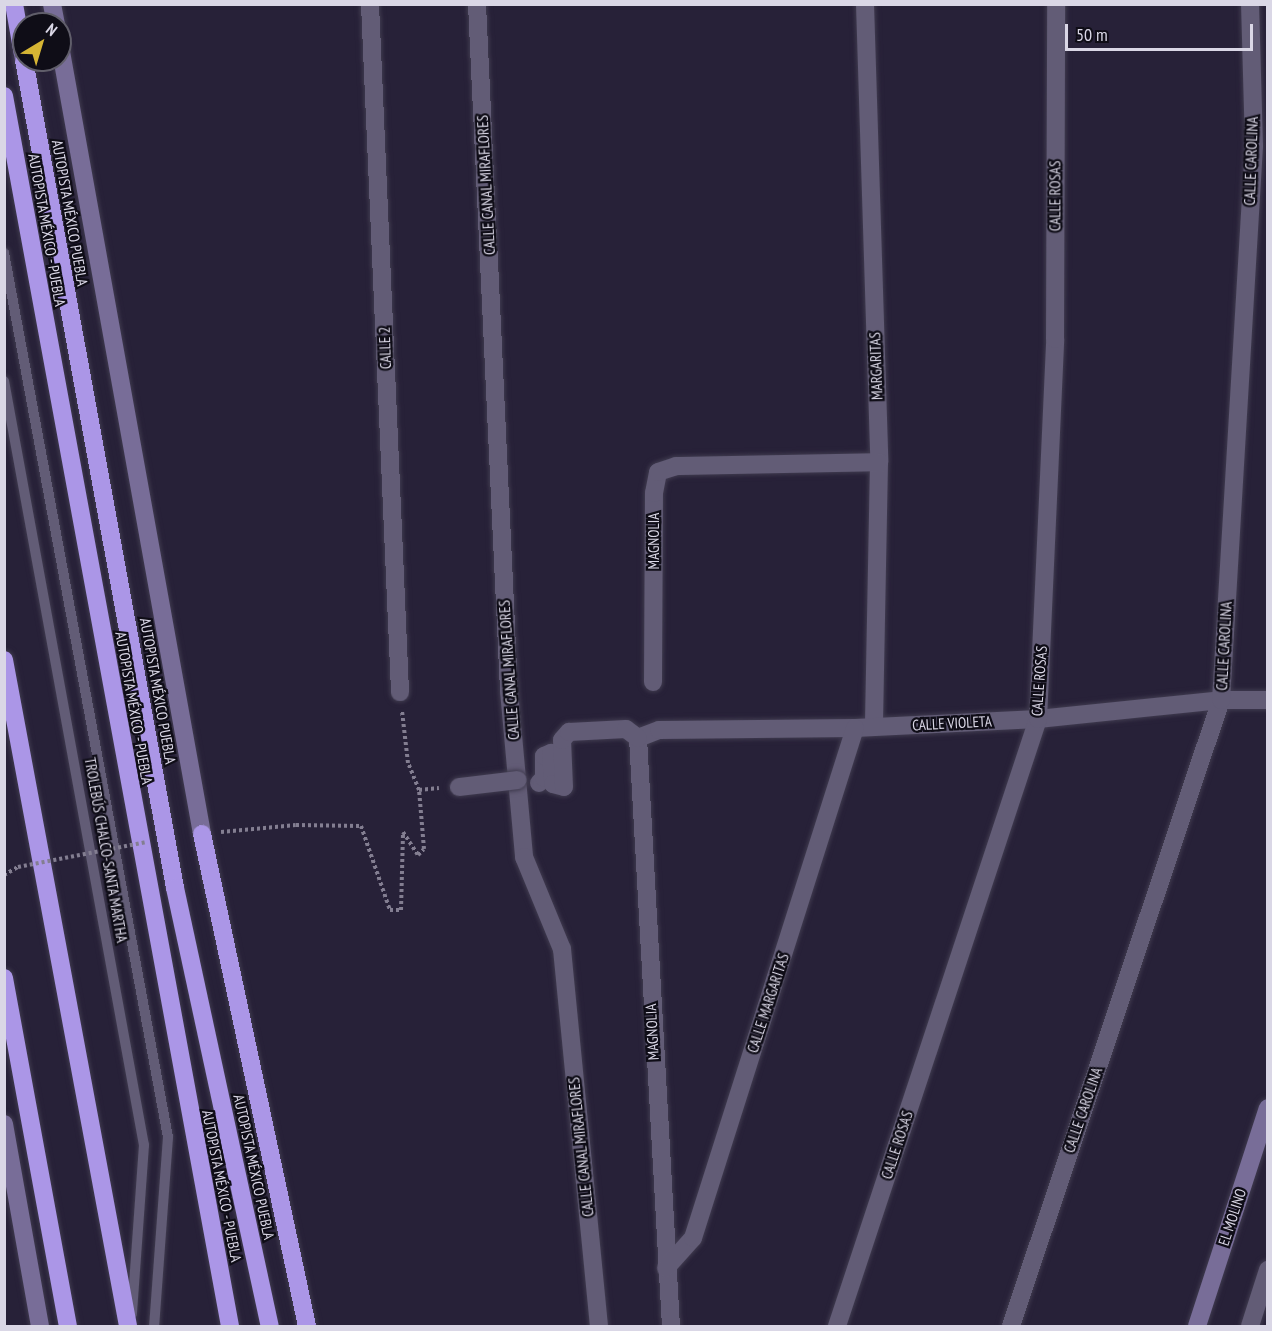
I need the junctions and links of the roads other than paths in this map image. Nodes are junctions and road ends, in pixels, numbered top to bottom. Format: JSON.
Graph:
{"nodes":[{"id":1,"x":370,"y":4,"type":"edge"},
{"id":2,"x":477,"y":4,"type":"edge"},
{"id":3,"x":865,"y":4,"type":"edge"},
{"id":4,"x":1056,"y":4,"type":"edge"},
{"id":5,"x":1250,"y":4,"type":"edge"},
{"id":6,"x":26,"y":72,"type":"edge"},
{"id":7,"x":65,"y":72,"type":"edge"},
{"id":8,"x":4,"y":96,"type":"edge"},
{"id":9,"x":1261,"y":146,"type":"edge"},
{"id":10,"x":4,"y":253,"type":"edge"},
{"id":11,"x":4,"y":381,"type":"edge"},
{"id":12,"x":879,"y":462,"type":"junction"},
{"id":13,"x":4,"y":660,"type":"edge"},
{"id":14,"x":653,"y":682,"type":"dead end"},
{"id":15,"x":400,"y":692,"type":"road end"},
{"id":16,"x":1221,"y":700,"type":"junction"},
{"id":17,"x":1268,"y":700,"type":"edge"},
{"id":18,"x":1038,"y":719,"type":"junction"},
{"id":19,"x":874,"y":727,"type":"junction"},
{"id":20,"x":855,"y":728,"type":"junction"},
{"id":21,"x":638,"y":738,"type":"junction"},
{"id":22,"x":518,"y":780,"type":"dead end"},
{"id":23,"x":538,"y":783,"type":"dead end"},
{"id":24,"x":459,"y":787,"type":"dead end"},
{"id":25,"x":202,"y":834,"type":"joint"},
{"id":26,"x":4,"y":978,"type":"edge"},
{"id":27,"x":1268,"y":1108,"type":"edge"},
{"id":28,"x":4,"y":1124,"type":"edge"},
{"id":29,"x":666,"y":1268,"type":"junction"},
{"id":30,"x":1268,"y":1270,"type":"edge"},
{"id":31,"x":40,"y":1326,"type":"edge"},
{"id":32,"x":68,"y":1326,"type":"edge"},
{"id":33,"x":129,"y":1326,"type":"edge"},
{"id":34,"x":154,"y":1326,"type":"edge"},
{"id":35,"x":230,"y":1326,"type":"edge"},
{"id":36,"x":270,"y":1326,"type":"edge"},
{"id":37,"x":307,"y":1326,"type":"edge"},
{"id":38,"x":599,"y":1326,"type":"edge"},
{"id":39,"x":671,"y":1326,"type":"edge"},
{"id":40,"x":837,"y":1326,"type":"edge"},
{"id":41,"x":1011,"y":1326,"type":"edge"},
{"id":42,"x":1197,"y":1326,"type":"edge"},
{"id":43,"x":1250,"y":1326,"type":"edge"}],
"edges":[{"from":1,"to":15,"type":"street","name":"CALLE 2"},
{"from":2,"to":38,"type":"street","name":"CALLE CANAL MIRAFLORES"},
{"from":3,"to":12,"type":"street","name":"MARGARITAS"},
{"from":4,"to":18,"type":"street","name":"CALLE ROSAS"},
{"from":5,"to":9,"type":"street","name":"CALLE CAROLINA"},
{"from":6,"to":36,"type":"highway","name":"AUTOPISTA MÉXICO PUEBLA","bridge":true},
{"from":7,"to":25,"type":"street","name":"AUTOPISTA MÉXICO PUEBLA"},
{"from":8,"to":35,"type":"highway","name":"AUTOPISTA MÉXICO - PUEBLA"},
{"from":9,"to":16,"type":"street","name":"CALLE CAROLINA"},
{"from":10,"to":34,"type":"lane"},
{"from":11,"to":33,"type":"lane","name":"TROLEBÚS CHALCO-SANTA MARTHA"},
{"from":12,"to":14,"type":"street","name":"MAGNOLIA"},
{"from":12,"to":19,"type":"street","name":"MARGARITAS"},
{"from":13,"to":33,"type":"highway"},
{"from":16,"to":17,"type":"street","name":"CALLE VIOLETA"},
{"from":16,"to":18,"type":"street","name":"CALLE VIOLETA"},
{"from":16,"to":41,"type":"street","name":"CALLE CAROLINA"},
{"from":18,"to":19,"type":"street","name":"CALLE VIOLETA"},
{"from":18,"to":40,"type":"street","name":"CALLE ROSAS"},
{"from":19,"to":20,"type":"street","name":"CALLE VIOLETA"},
{"from":20,"to":21,"type":"street","name":"CALLE VIOLETA"},
{"from":20,"to":29,"type":"street","name":"CALLE MARGARITAS"},
{"from":21,"to":23,"type":"street"},
{"from":21,"to":29,"type":"street","name":"MAGNOLIA"},
{"from":22,"to":24,"type":"street","bridge":true},
{"from":25,"to":37,"type":"highway"},
{"from":26,"to":32,"type":"highway"},
{"from":27,"to":42,"type":"street","name":"EL MOLINO"},
{"from":28,"to":31,"type":"street"},
{"from":29,"to":39,"type":"street","name":"MAGNOLIA"},
{"from":30,"to":43,"type":"street"}]}
